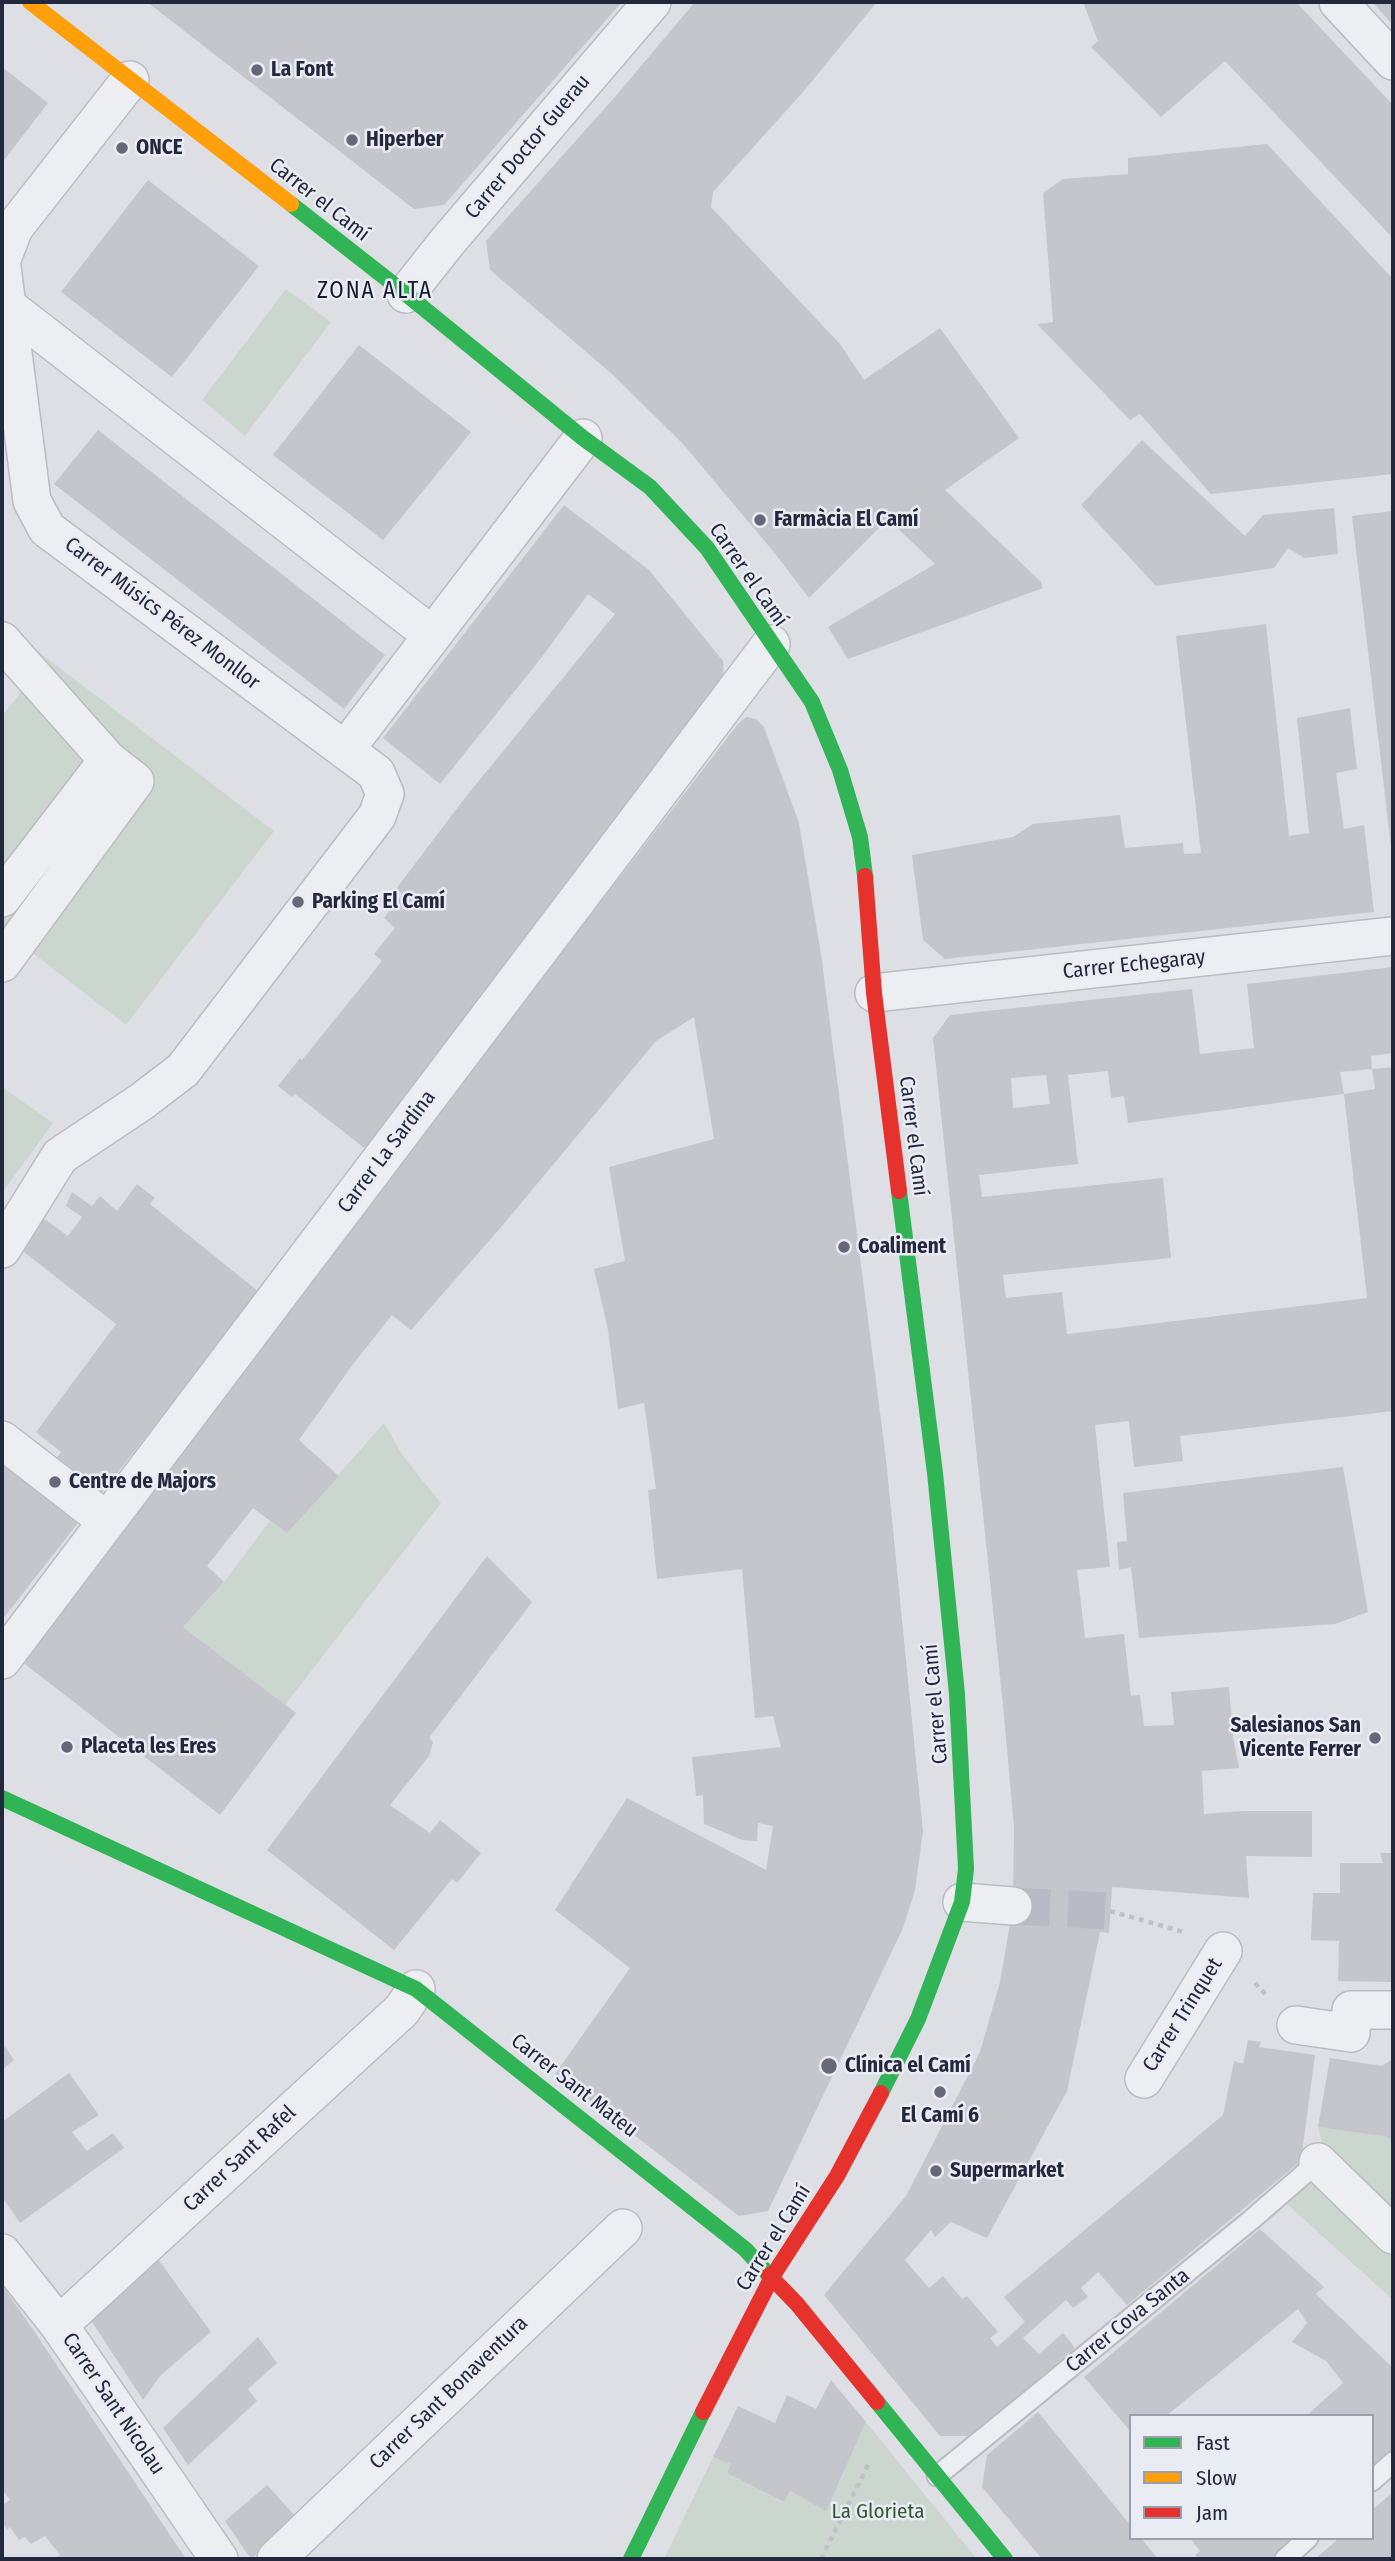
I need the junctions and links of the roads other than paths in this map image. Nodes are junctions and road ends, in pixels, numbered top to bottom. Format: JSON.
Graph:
{"nodes":[{"id":1,"x":30,"y":2,"type":"edge"},
{"id":2,"x":652,"y":2,"type":"edge"},
{"id":3,"x":1338,"y":2,"type":"edge"},
{"id":4,"x":1393,"y":61,"type":"edge"},
{"id":5,"x":130,"y":80,"type":"junction"},
{"id":6,"x":2,"y":259,"type":"edge"},
{"id":7,"x":2,"y":267,"type":"edge"},
{"id":8,"x":407,"y":294,"type":"junction"},
{"id":9,"x":8,"y":306,"type":"junction"},
{"id":10,"x":583,"y":438,"type":"junction"},
{"id":11,"x":432,"y":635,"type":"junction"},
{"id":12,"x":2,"y":641,"type":"edge"},
{"id":13,"x":771,"y":644,"type":"junction"},
{"id":14,"x":345,"y":750,"type":"junction"},
{"id":15,"x":108,"y":760,"type":"junction"},
{"id":16,"x":2,"y":898,"type":"edge"},
{"id":17,"x":1393,"y":936,"type":"edge"},
{"id":18,"x":2,"y":963,"type":"edge"},
{"id":19,"x":874,"y":993,"type":"junction"},
{"id":20,"x":2,"y":1249,"type":"edge"},
{"id":21,"x":2,"y":1440,"type":"edge"},
{"id":22,"x":107,"y":1521,"type":"junction"},
{"id":23,"x":2,"y":1661,"type":"edge"},
{"id":24,"x":2,"y":1798,"type":"edge"},
{"id":25,"x":962,"y":1902,"type":"junction"},
{"id":26,"x":1013,"y":1906,"type":"tunnel mouth"},
{"id":27,"x":1223,"y":1951,"type":"dead end"},
{"id":28,"x":416,"y":1989,"type":"junction"},
{"id":29,"x":1393,"y":2010,"type":"edge"},
{"id":30,"x":1296,"y":2025,"type":"dead end"},
{"id":31,"x":1144,"y":2079,"type":"dead end"},
{"id":32,"x":1318,"y":2162,"type":"joint"},
{"id":33,"x":622,"y":2228,"type":"dead end"},
{"id":34,"x":1393,"y":2235,"type":"edge"},
{"id":35,"x":2,"y":2253,"type":"edge"},
{"id":36,"x":772,"y":2277,"type":"junction"},
{"id":37,"x":59,"y":2325,"type":"junction"},
{"id":38,"x":1393,"y":2462,"type":"edge"},
{"id":39,"x":937,"y":2476,"type":"junction"},
{"id":40,"x":1374,"y":2479,"type":"edge"},
{"id":41,"x":1306,"y":2540,"type":"edge"},
{"id":42,"x":219,"y":2559,"type":"edge"},
{"id":43,"x":276,"y":2559,"type":"edge"},
{"id":44,"x":631,"y":2559,"type":"edge"},
{"id":45,"x":1005,"y":2559,"type":"edge"},
{"id":46,"x":1285,"y":2559,"type":"edge"}],
"edges":[{"from":1,"to":5,"type":"street","name":"Carrer el Camí"},
{"from":2,"to":8,"type":"street","name":"Carrer Doctor Guerau"},
{"from":3,"to":4,"type":"street"},
{"from":5,"to":6,"type":"street"},
{"from":5,"to":8,"type":"street","name":"Carrer el Camí"},
{"from":7,"to":9,"type":"street","name":"Carrer Músics Pérez Monllor"},
{"from":8,"to":10,"type":"street","name":"Carrer el Camí"},
{"from":9,"to":11,"type":"street"},
{"from":9,"to":14,"type":"street","name":"Carrer Músics Pérez Monllor"},
{"from":10,"to":11,"type":"street"},
{"from":10,"to":13,"type":"street","name":"Carrer el Camí"},
{"from":11,"to":14,"type":"street"},
{"from":12,"to":15,"type":"street"},
{"from":13,"to":19,"type":"street","name":"Carrer el Camí"},
{"from":13,"to":22,"type":"street","name":"Carrer La Sardina"},
{"from":14,"to":20,"type":"street","name":"Carrer Músics Pérez Monllor"},
{"from":15,"to":16,"type":"street"},
{"from":15,"to":18,"type":"street"},
{"from":17,"to":19,"type":"street","name":"Carrer Echegaray"},
{"from":19,"to":25,"type":"street","name":"Carrer el Camí"},
{"from":21,"to":22,"type":"street"},
{"from":22,"to":23,"type":"street","name":"Carrer La Sardina"},
{"from":24,"to":28,"type":"street","name":"Carrer Sant Mateu"},
{"from":25,"to":26,"type":"street"},
{"from":25,"to":36,"type":"street","name":"Carrer el Camí"},
{"from":27,"to":31,"type":"street","name":"Carrer Trinquet"},
{"from":28,"to":36,"type":"street","name":"Carrer Sant Mateu"},
{"from":28,"to":37,"type":"street","name":"Carrer Sant Rafel"},
{"from":29,"to":30,"type":"street"},
{"from":32,"to":34,"type":"street"},
{"from":32,"to":39,"type":"lane","name":"Carrer Cova Santa"},
{"from":33,"to":43,"type":"street","name":"Carrer Sant Bonaventura"},
{"from":35,"to":37,"type":"street","name":"Carrer Sant Nicolau"},
{"from":36,"to":39,"type":"street","name":"Carrer Sant Mateu"},
{"from":36,"to":44,"type":"street","name":"Carrer el Camí"},
{"from":37,"to":42,"type":"street","name":"Carrer Sant Nicolau"},
{"from":38,"to":40,"type":"lane"},
{"from":39,"to":45,"type":"street","name":"Carrer Sant Mateu"},
{"from":41,"to":46,"type":"lane"}]}
